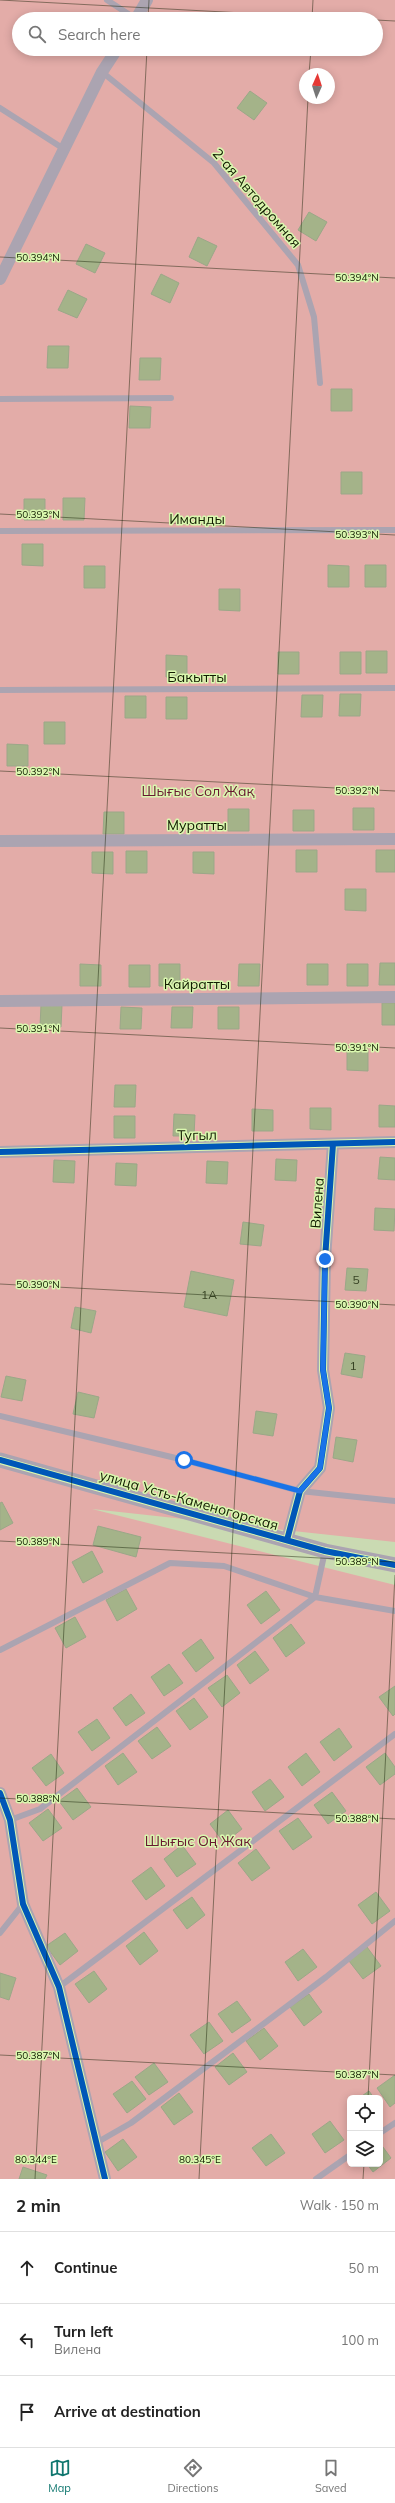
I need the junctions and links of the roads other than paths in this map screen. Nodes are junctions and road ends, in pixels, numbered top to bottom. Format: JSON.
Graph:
{"nodes":[{"id":1,"x":107,"y":0,"type":"edge"},
{"id":2,"x":147,"y":0,"type":"edge"},
{"id":3,"x":125,"y":12,"type":"edge"},
{"id":4,"x":140,"y":12,"type":"edge"},
{"id":5,"x":112,"y":56,"type":"edge"},
{"id":6,"x":102,"y":72,"type":"junction"},
{"id":7,"x":0,"y":108,"type":"edge"},
{"id":8,"x":64,"y":149,"type":"junction"},
{"id":9,"x":0,"y":279,"type":"edge"},
{"id":10,"x":320,"y":383,"type":"dead end"},
{"id":11,"x":171,"y":398,"type":"dead end"},
{"id":12,"x":0,"y":399,"type":"edge"},
{"id":13,"x":395,"y":530,"type":"edge"},
{"id":14,"x":0,"y":531,"type":"edge"},
{"id":15,"x":395,"y":688,"type":"edge"},
{"id":16,"x":0,"y":690,"type":"edge"},
{"id":17,"x":395,"y":839,"type":"edge"},
{"id":18,"x":0,"y":841,"type":"edge"},
{"id":19,"x":395,"y":998,"type":"edge"},
{"id":20,"x":0,"y":1001,"type":"edge"},
{"id":21,"x":395,"y":1142,"type":"edge"},
{"id":22,"x":332,"y":1144,"type":"junction"},
{"id":23,"x":0,"y":1152,"type":"edge"},
{"id":24,"x":0,"y":1416,"type":"edge"},
{"id":25,"x":0,"y":1460,"type":"edge"},
{"id":26,"x":300,"y":1491,"type":"junction"},
{"id":27,"x":395,"y":1501,"type":"edge"},
{"id":28,"x":287,"y":1540,"type":"junction"},
{"id":29,"x":325,"y":1551,"type":"junction"},
{"id":30,"x":395,"y":1565,"type":"edge"},
{"id":31,"x":315,"y":1597,"type":"junction"},
{"id":32,"x":395,"y":1611,"type":"edge"},
{"id":33,"x":0,"y":1650,"type":"edge"},
{"id":34,"x":395,"y":1734,"type":"edge"},
{"id":35,"x":0,"y":1793,"type":"edge"},
{"id":36,"x":10,"y":1820,"type":"junction"},
{"id":37,"x":23,"y":1904,"type":"junction"},
{"id":38,"x":395,"y":1922,"type":"edge"},
{"id":39,"x":0,"y":1933,"type":"edge"},
{"id":40,"x":60,"y":1987,"type":"junction"},
{"id":41,"x":395,"y":2123,"type":"edge"},
{"id":42,"x":383,"y":2131,"type":"edge"},
{"id":43,"x":96,"y":2143,"type":"junction"},
{"id":44,"x":347,"y":2157,"type":"edge"},
{"id":45,"x":105,"y":2179,"type":"edge"},
{"id":46,"x":316,"y":2179,"type":"edge"}],
"edges":[{"from":1,"to":3,"type":"lane"},
{"from":2,"to":4,"type":"street"},
{"from":5,"to":6,"type":"street"},
{"from":6,"to":8,"type":"street"},
{"from":6,"to":10,"type":"lane","name":"2-ая Автодромная"},
{"from":7,"to":8,"type":"lane"},
{"from":8,"to":9,"type":"street"},
{"from":11,"to":12,"type":"lane"},
{"from":13,"to":14,"type":"lane","name":"Иманды"},
{"from":15,"to":16,"type":"lane","name":"Бакытты"},
{"from":17,"to":18,"type":"street","name":"Муратты"},
{"from":19,"to":20,"type":"street","name":"Кайратты"},
{"from":21,"to":22,"type":"street","name":"Тугыл"},
{"from":22,"to":23,"type":"street","name":"Тугыл"},
{"from":22,"to":26,"type":"street","name":"Вилена"},
{"from":24,"to":26,"type":"lane"},
{"from":25,"to":28,"type":"street","name":"улица Усть-Каменогорская"},
{"from":26,"to":27,"type":"lane"},
{"from":26,"to":28,"type":"street","name":"Вилена"},
{"from":28,"to":29,"type":"street","name":"улица Усть-Каменогорская"},
{"from":29,"to":30,"type":"street","name":"улица Усть-Каменогорская"},
{"from":29,"to":31,"type":"lane"},
{"from":31,"to":32,"type":"lane"},
{"from":31,"to":33,"type":"lane"},
{"from":31,"to":36,"type":"lane"},
{"from":34,"to":40,"type":"lane"},
{"from":35,"to":36,"type":"street"},
{"from":36,"to":37,"type":"street"},
{"from":37,"to":39,"type":"lane"},
{"from":37,"to":40,"type":"street"},
{"from":38,"to":43,"type":"lane"},
{"from":40,"to":43,"type":"street"},
{"from":41,"to":42,"type":"lane"},
{"from":43,"to":45,"type":"street"},
{"from":44,"to":46,"type":"lane"}]}
